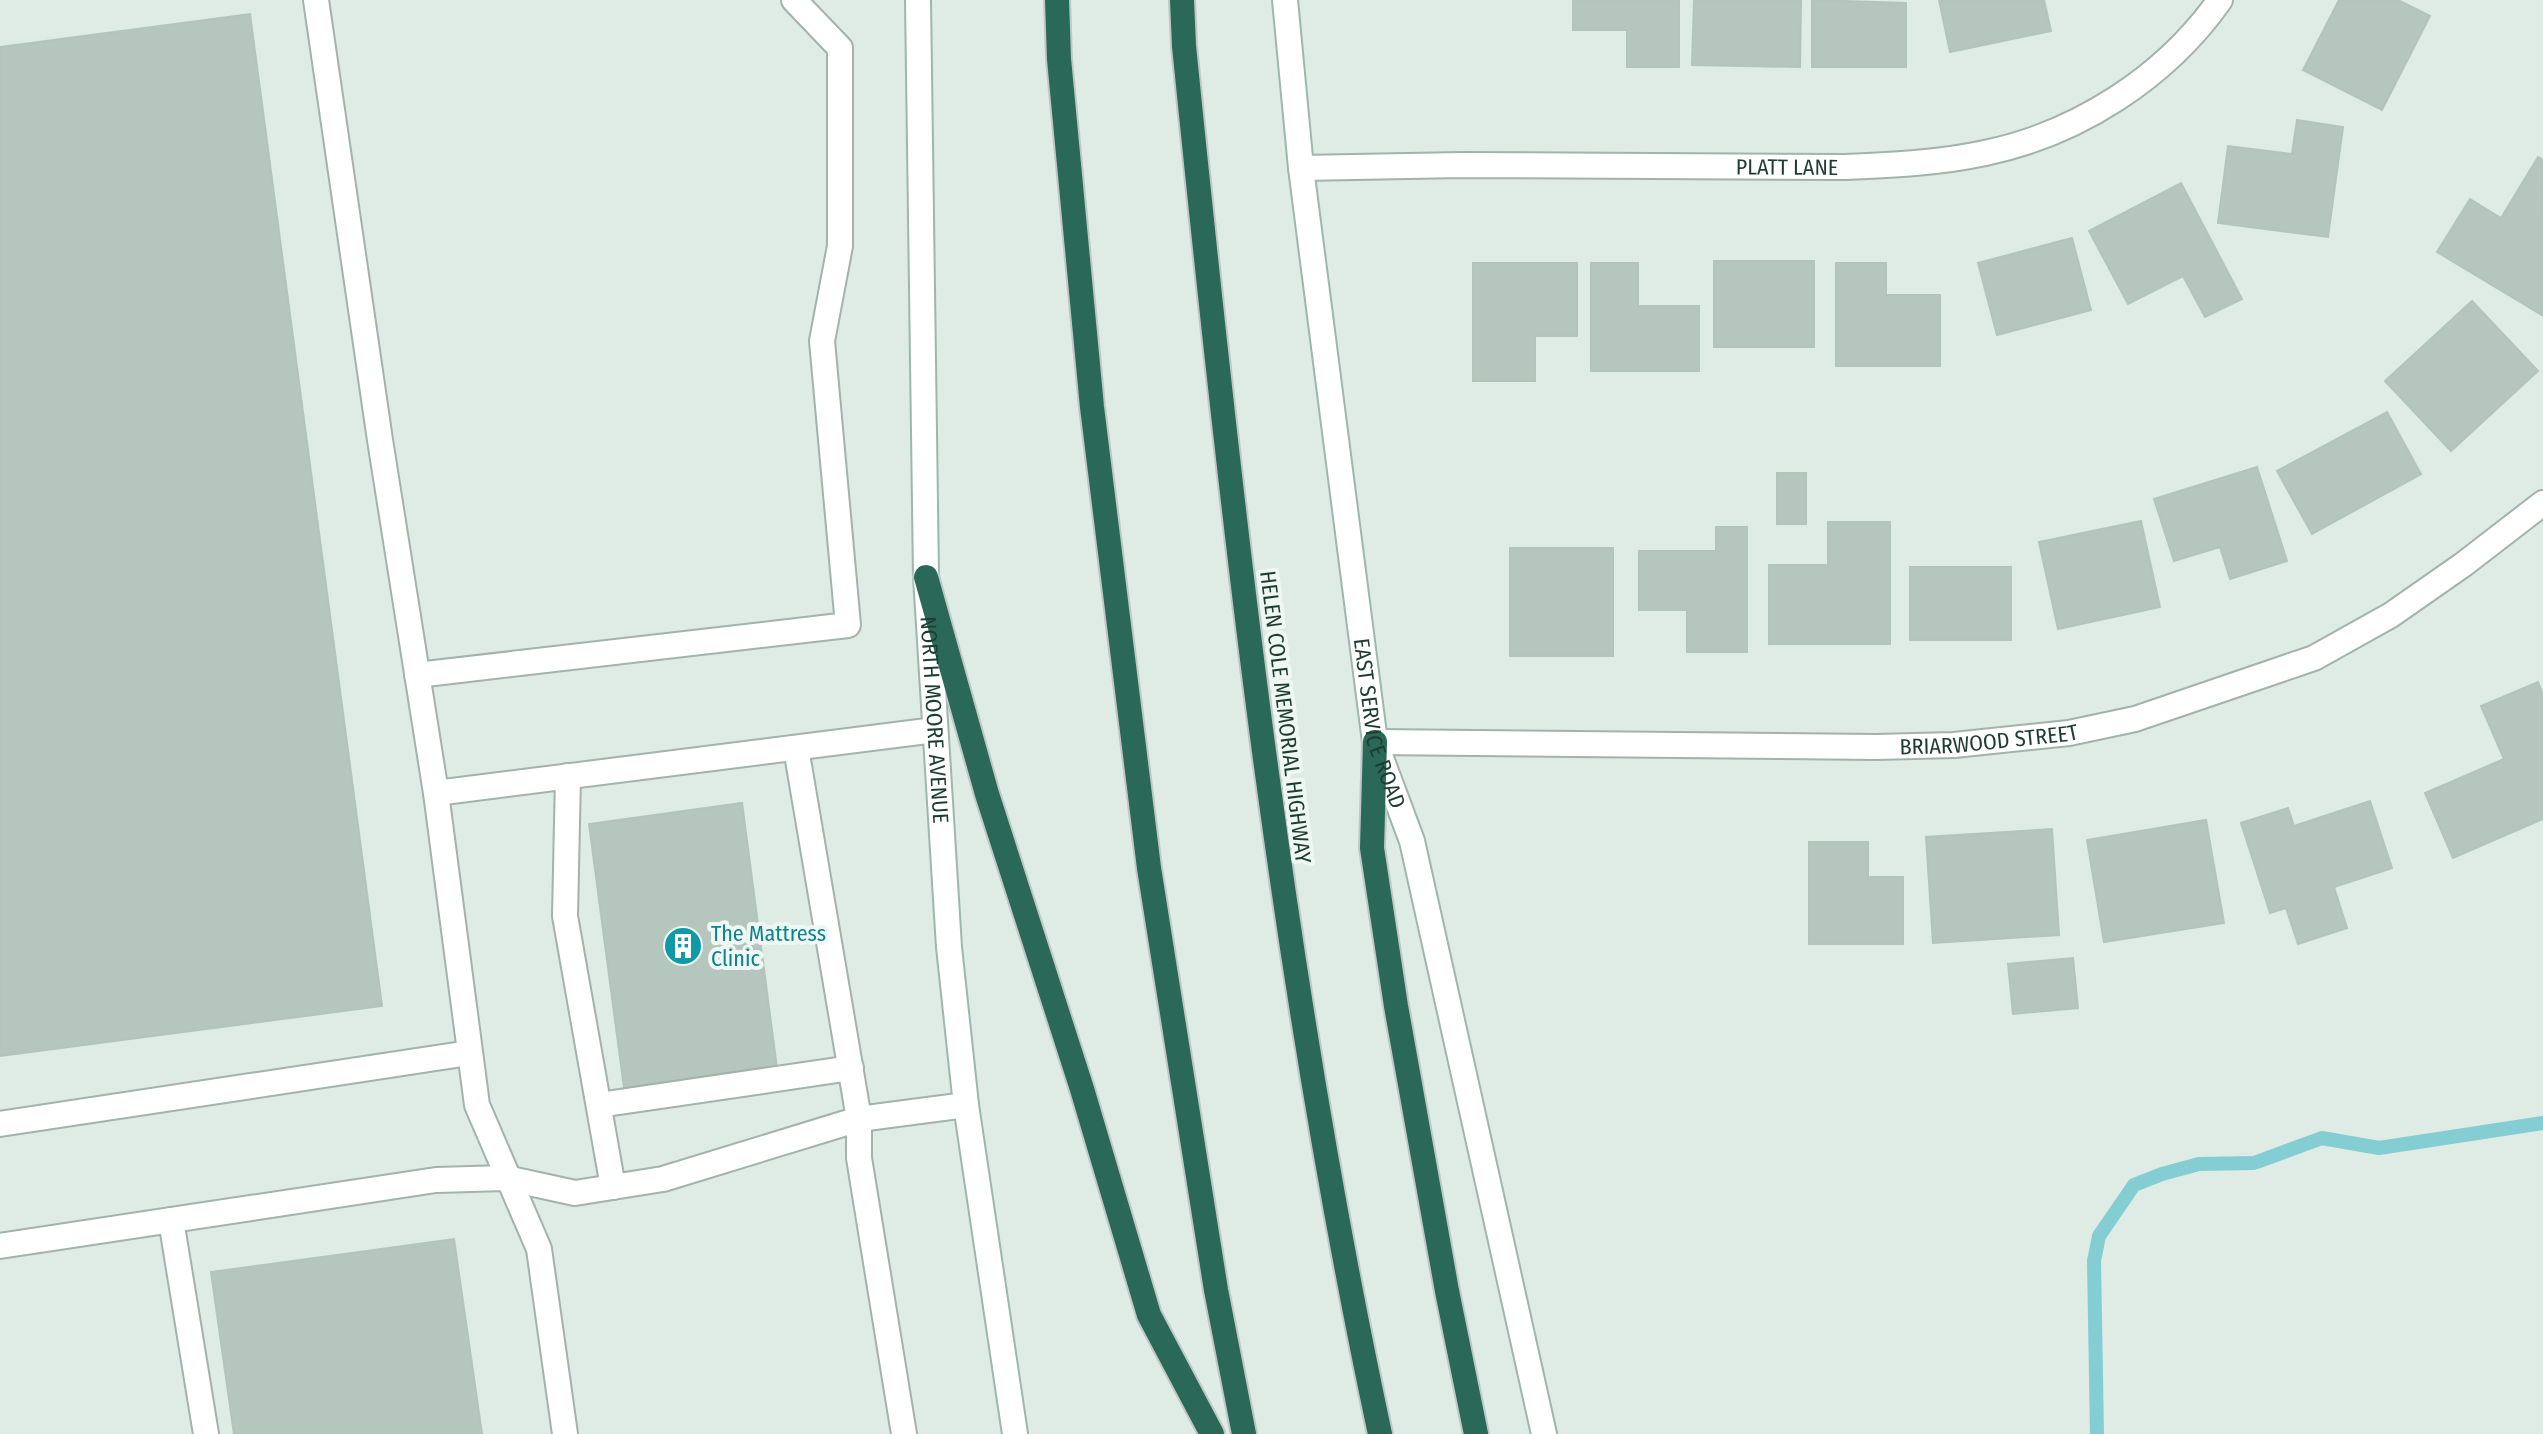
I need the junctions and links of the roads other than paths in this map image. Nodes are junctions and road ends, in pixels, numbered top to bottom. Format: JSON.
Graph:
{"nodes":[{"id":1,"x":316,"y":0,"type":"edge"},
{"id":2,"x":794,"y":0,"type":"edge"},
{"id":3,"x":918,"y":0,"type":"edge"},
{"id":4,"x":1057,"y":0,"type":"edge"},
{"id":5,"x":1182,"y":0,"type":"edge"},
{"id":6,"x":1285,"y":0,"type":"edge"},
{"id":7,"x":2220,"y":0,"type":"edge"},
{"id":8,"x":1301,"y":168,"type":"junction"},
{"id":9,"x":2543,"y":503,"type":"edge"},
{"id":10,"x":926,"y":577,"type":"junction"},
{"id":11,"x":417,"y":675,"type":"junction"},
{"id":12,"x":935,"y":730,"type":"junction"},
{"id":13,"x":1375,"y":742,"type":"junction"},
{"id":14,"x":796,"y":748,"type":"junction"},
{"id":15,"x":568,"y":776,"type":"junction"},
{"id":16,"x":436,"y":793,"type":"junction"},
{"id":17,"x":469,"y":1053,"type":"junction"},
{"id":18,"x":851,"y":1068,"type":"junction"},
{"id":19,"x":599,"y":1105,"type":"junction"},
{"id":20,"x":966,"y":1105,"type":"junction"},
{"id":21,"x":859,"y":1119,"type":"junction"},
{"id":22,"x":0,"y":1124,"type":"edge"},
{"id":23,"x":506,"y":1178,"type":"junction"},
{"id":24,"x":613,"y":1187,"type":"junction"},
{"id":25,"x":171,"y":1220,"type":"junction"},
{"id":26,"x":0,"y":1246,"type":"edge"},
{"id":27,"x":206,"y":1434,"type":"edge"},
{"id":28,"x":565,"y":1434,"type":"edge"},
{"id":29,"x":904,"y":1434,"type":"edge"},
{"id":30,"x":1015,"y":1434,"type":"edge"},
{"id":31,"x":1212,"y":1434,"type":"edge"},
{"id":32,"x":1244,"y":1434,"type":"edge"},
{"id":33,"x":1380,"y":1434,"type":"edge"},
{"id":34,"x":1476,"y":1434,"type":"edge"},
{"id":35,"x":1544,"y":1434,"type":"edge"}],
"edges":[{"from":1,"to":11,"type":"main road"},
{"from":2,"to":11,"type":"main road"},
{"from":3,"to":10,"type":"main road","name":"NORTH MOORE AVENUE"},
{"from":4,"to":32,"type":"highway"},
{"from":5,"to":33,"type":"highway","name":"HELEN COLE MEMORIAL HIGHWAY"},
{"from":6,"to":8,"type":"main road","name":"EAST SERVICE ROAD"},
{"from":7,"to":8,"type":"main road","name":"PLATT LANE"},
{"from":8,"to":13,"type":"main road","name":"EAST SERVICE ROAD"},
{"from":9,"to":13,"type":"main road","name":"BRIARWOOD STREET"},
{"from":10,"to":12,"type":"main road","name":"NORTH MOORE AVENUE"},
{"from":10,"to":31,"type":"highway"},
{"from":11,"to":16,"type":"main road"},
{"from":12,"to":14,"type":"main road"},
{"from":12,"to":20,"type":"main road","name":"NORTH MOORE AVENUE"},
{"from":13,"to":34,"type":"highway"},
{"from":13,"to":35,"type":"main road","name":"EAST SERVICE ROAD"},
{"from":14,"to":15,"type":"main road"},
{"from":14,"to":18,"type":"main road"},
{"from":15,"to":16,"type":"main road"},
{"from":15,"to":19,"type":"main road"},
{"from":16,"to":17,"type":"main road"},
{"from":17,"to":22,"type":"main road"},
{"from":17,"to":23,"type":"main road"},
{"from":18,"to":19,"type":"main road"},
{"from":18,"to":21,"type":"main road"},
{"from":19,"to":24,"type":"main road"},
{"from":20,"to":21,"type":"main road"},
{"from":20,"to":30,"type":"main road","name":"NORTH MOORE AVENUE"},
{"from":21,"to":24,"type":"main road"},
{"from":21,"to":29,"type":"main road"},
{"from":23,"to":24,"type":"main road"},
{"from":23,"to":25,"type":"main road"},
{"from":23,"to":28,"type":"main road"},
{"from":25,"to":26,"type":"main road"},
{"from":25,"to":27,"type":"main road"}]}
